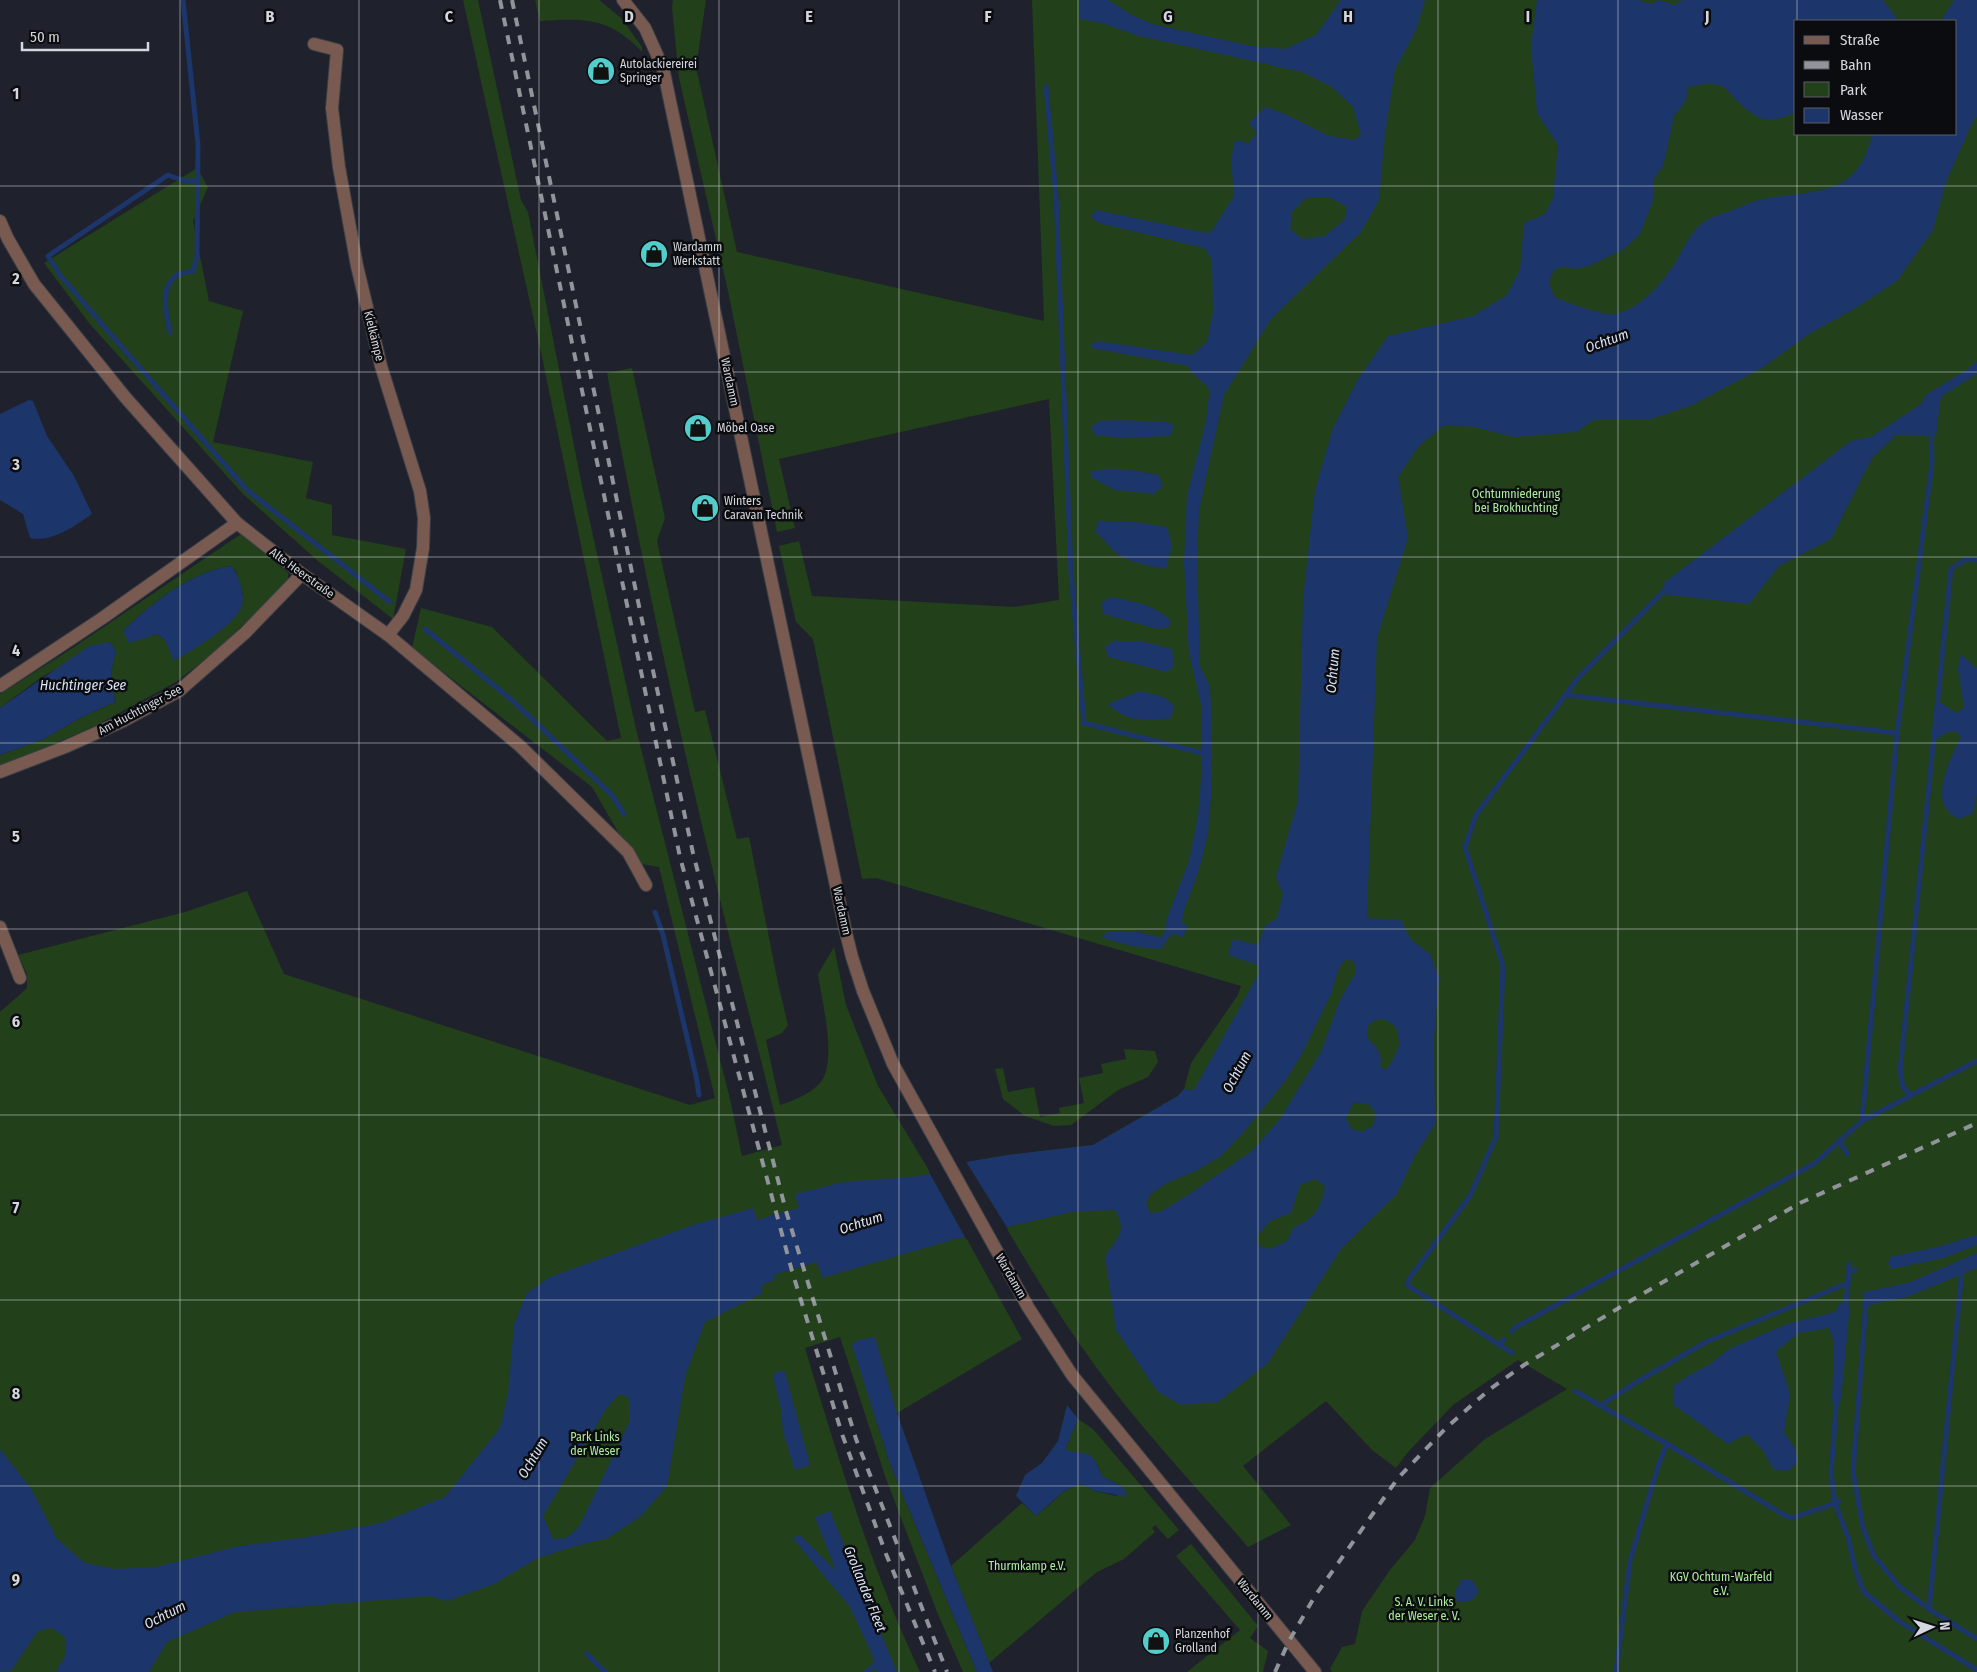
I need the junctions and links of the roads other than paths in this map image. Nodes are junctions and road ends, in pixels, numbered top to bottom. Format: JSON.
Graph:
{"nodes":[{"id":1,"x":623,"y":0,"type":"edge"},
{"id":2,"x":314,"y":44,"type":"dead end"},
{"id":3,"x":0,"y":221,"type":"edge"},
{"id":4,"x":238,"y":523,"type":"junction"},
{"id":5,"x":302,"y":574,"type":"junction"},
{"id":6,"x":388,"y":635,"type":"junction"},
{"id":7,"x":0,"y":686,"type":"edge"},
{"id":8,"x":0,"y":772,"type":"edge"},
{"id":9,"x":646,"y":886,"type":"dead end"},
{"id":10,"x":0,"y":927,"type":"edge"},
{"id":11,"x":20,"y":978,"type":"dead end"},
{"id":12,"x":1315,"y":1672,"type":"edge"}],
"edges":[{"from":1,"to":12,"type":"street","name":"Wardamm"},
{"from":2,"to":6,"type":"street","name":"Kielkämpe"},
{"from":3,"to":4,"type":"street","name":"Alte Heerstraße"},
{"from":4,"to":5,"type":"street","name":"Alte Heerstraße"},
{"from":4,"to":7,"type":"street"},
{"from":5,"to":6,"type":"street","name":"Alte Heerstraße"},
{"from":5,"to":8,"type":"street","name":"Am Huchtinger See"},
{"from":6,"to":9,"type":"street","name":"Alte Heerstraße"},
{"from":10,"to":11,"type":"street"}]}
